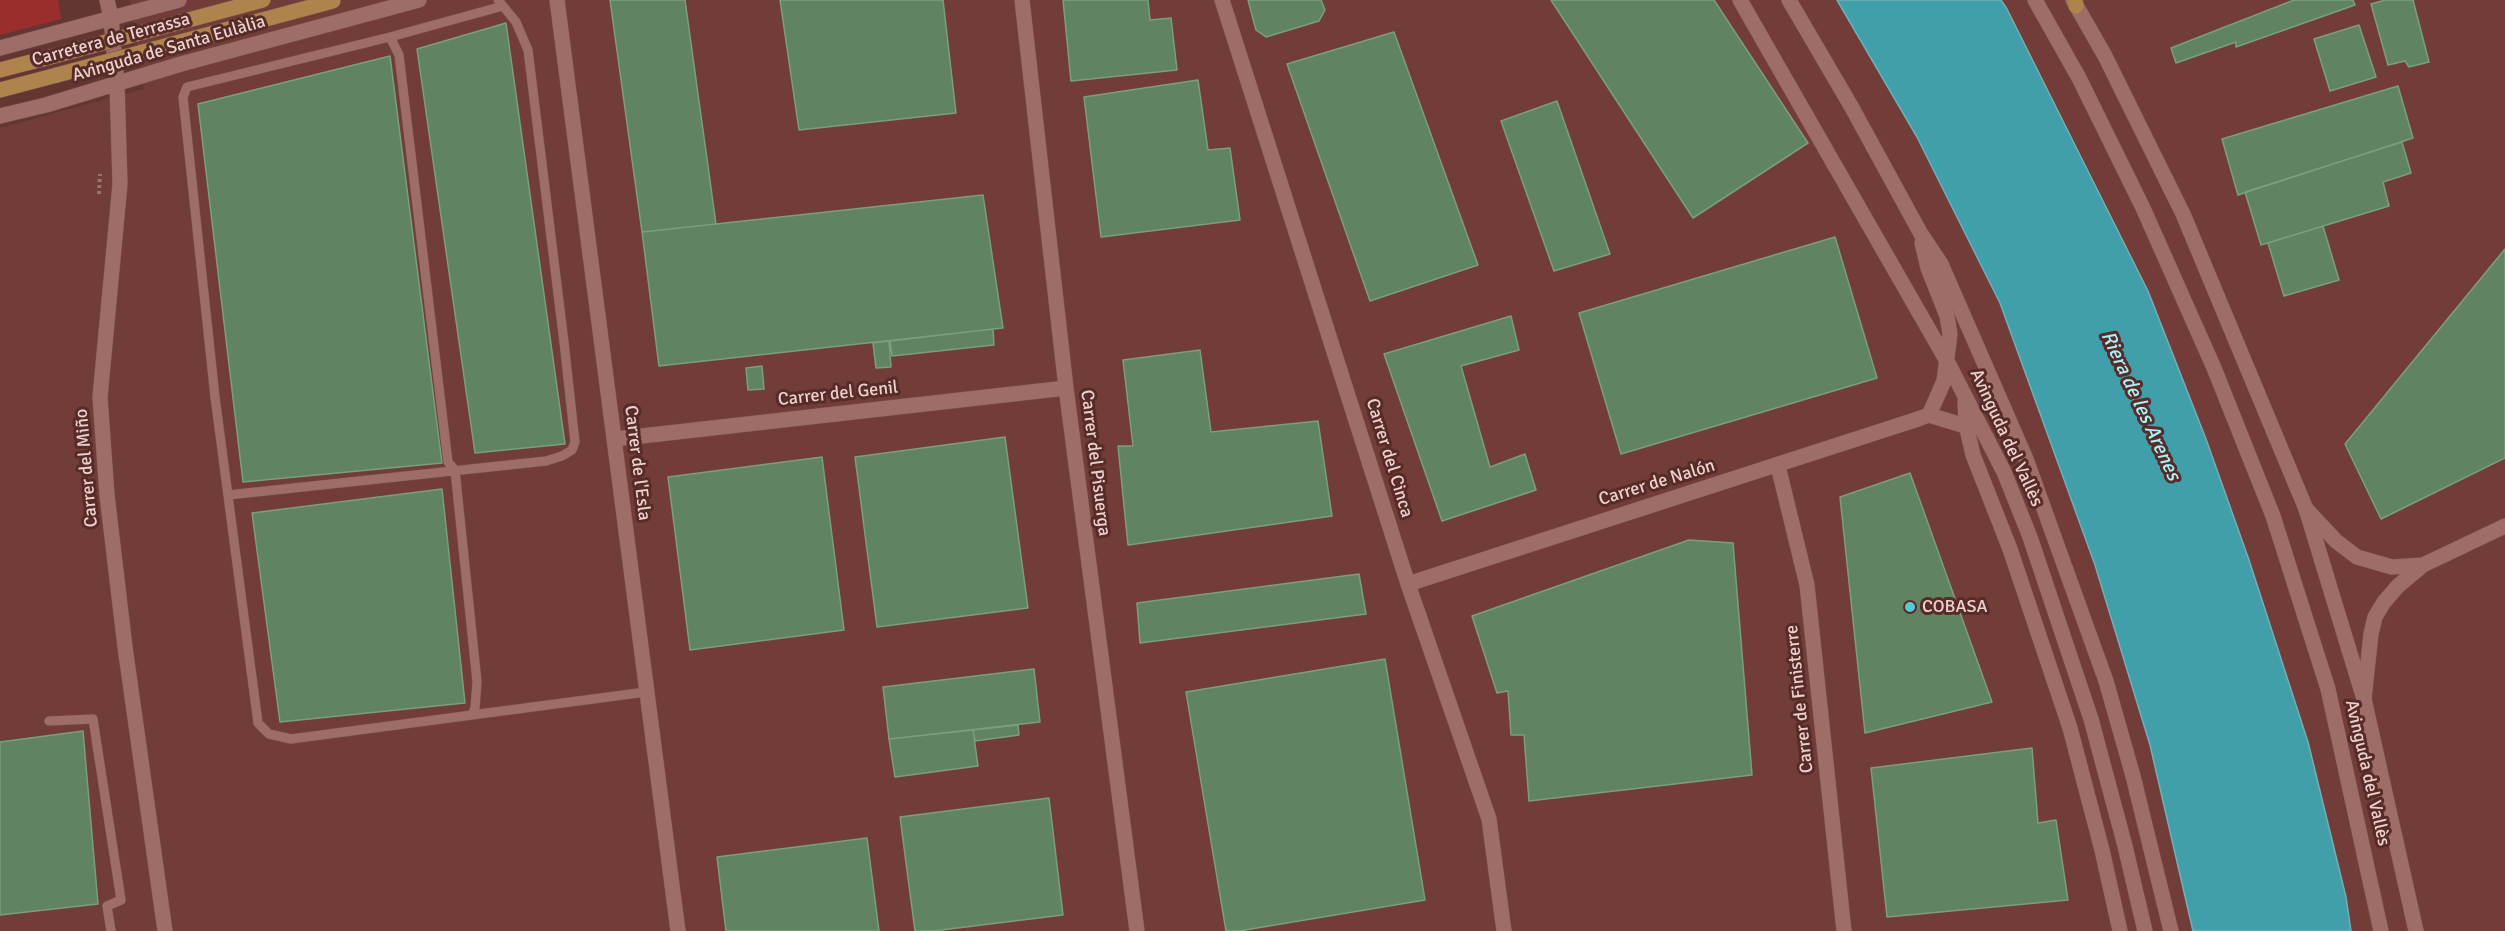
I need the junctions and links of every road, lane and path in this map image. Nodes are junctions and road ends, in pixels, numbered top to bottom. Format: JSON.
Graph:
{"nodes":[{"id":1,"x":107,"y":0,"type":"edge"},
{"id":2,"x":179,"y":0,"type":"edge"},
{"id":3,"x":263,"y":0,"type":"edge"},
{"id":4,"x":335,"y":0,"type":"edge"},
{"id":5,"x":419,"y":0,"type":"edge"},
{"id":6,"x":556,"y":0,"type":"edge"},
{"id":7,"x":1022,"y":0,"type":"edge"},
{"id":8,"x":1222,"y":0,"type":"edge"},
{"id":9,"x":1740,"y":0,"type":"edge"},
{"id":10,"x":1789,"y":0,"type":"edge"},
{"id":11,"x":2035,"y":0,"type":"edge"},
{"id":12,"x":2075,"y":2,"type":"edge"},
{"id":13,"x":501,"y":3,"type":"edge"},
{"id":14,"x":111,"y":18,"type":"junction"},
{"id":15,"x":390,"y":37,"type":"junction"},
{"id":16,"x":0,"y":48,"type":"edge"},
{"id":17,"x":0,"y":70,"type":"edge"},
{"id":18,"x":117,"y":84,"type":"junction"},
{"id":19,"x":0,"y":90,"type":"edge"},
{"id":20,"x":0,"y":116,"type":"edge"},
{"id":21,"x":1921,"y":234,"type":"junction"},
{"id":22,"x":1948,"y":363,"type":"junction"},
{"id":23,"x":1066,"y":388,"type":"junction"},
{"id":24,"x":1964,"y":395,"type":"junction"},
{"id":25,"x":1924,"y":417,"type":"junction"},
{"id":26,"x":1966,"y":424,"type":"junction"},
{"id":27,"x":1985,"y":434,"type":"junction"},
{"id":28,"x":615,"y":439,"type":"junction"},
{"id":29,"x":1778,"y":466,"type":"junction"},
{"id":30,"x":454,"y":470,"type":"junction"},
{"id":31,"x":228,"y":495,"type":"junction"},
{"id":32,"x":2306,"y":509,"type":"junction"},
{"id":33,"x":2505,"y":526,"type":"edge"},
{"id":34,"x":2423,"y":566,"type":"junction"},
{"id":35,"x":1408,"y":584,"type":"junction"},
{"id":36,"x":646,"y":692,"type":"junction"},
{"id":37,"x":2364,"y":699,"type":"junction"},
{"id":38,"x":472,"y":715,"type":"junction"},
{"id":39,"x":49,"y":721,"type":"dead end"},
{"id":40,"x":111,"y":931,"type":"edge"},
{"id":41,"x":165,"y":931,"type":"edge"},
{"id":42,"x":678,"y":931,"type":"edge"},
{"id":43,"x":1137,"y":931,"type":"edge"},
{"id":44,"x":1504,"y":931,"type":"edge"},
{"id":45,"x":1845,"y":931,"type":"edge"},
{"id":46,"x":2120,"y":931,"type":"edge"},
{"id":47,"x":2145,"y":931,"type":"edge"},
{"id":48,"x":2171,"y":931,"type":"edge"},
{"id":49,"x":2381,"y":931,"type":"edge"},
{"id":50,"x":2416,"y":931,"type":"edge"}],
"edges":[{"from":1,"to":14,"type":"street","name":"Carrer del Miño"},
{"from":2,"to":14,"type":"street"},
{"from":3,"to":17,"type":"main road","name":"Carretera de Terrassa","bridge":true},
{"from":4,"to":19,"type":"main road","name":"Carretera de Terrassa","bridge":true},
{"from":5,"to":18,"type":"street","name":"Avinguda de Santa Eulàlia"},
{"from":6,"to":28,"type":"street","name":"Carrer de l'Esla"},
{"from":7,"to":23,"type":"street","name":"Carrer del Pisuerga"},
{"from":8,"to":35,"type":"street","name":"Carrer del Cinca"},
{"from":9,"to":22,"type":"street","name":"Avinguda del Vallès"},
{"from":10,"to":21,"type":"street","name":"Avinguda del Vallès"},
{"from":11,"to":49,"type":"street","name":"Avinguda del Vallès"},
{"from":12,"to":32,"type":"street","name":"Avinguda del Vallès"},
{"from":13,"to":15,"type":"lane"},
{"from":13,"to":30,"type":"lane"},
{"from":14,"to":16,"type":"street"},
{"from":14,"to":18,"type":"street","name":"Carrer del Miño"},
{"from":15,"to":30,"type":"lane"},
{"from":15,"to":31,"type":"lane"},
{"from":18,"to":20,"type":"street","name":"Avinguda de Santa Eulàlia"},
{"from":18,"to":41,"type":"street","name":"Carrer del Miño"},
{"from":21,"to":22,"type":"street"},
{"from":21,"to":48,"type":"street","name":"Avinguda del Vallès"},
{"from":22,"to":24,"type":"street","name":"Avinguda del Vallès"},
{"from":22,"to":25,"type":"street"},
{"from":23,"to":28,"type":"street","name":"Carrer del Genil"},
{"from":23,"to":43,"type":"street","name":"Carrer del Pisuerga"},
{"from":24,"to":26,"type":"street"},
{"from":24,"to":27,"type":"street","name":"Avinguda del Vallès"},
{"from":25,"to":26,"type":"street"},
{"from":25,"to":29,"type":"street","name":"Carrer de Nalón"},
{"from":26,"to":27,"type":"street"},
{"from":26,"to":46,"type":"street"},
{"from":27,"to":47,"type":"street","name":"Avinguda del Vallès"},
{"from":28,"to":36,"type":"street","name":"Carrer de l'Esla"},
{"from":29,"to":35,"type":"street","name":"Carrer de Nalón"},
{"from":29,"to":45,"type":"street","name":"Carrer de Finisterre"},
{"from":30,"to":31,"type":"lane"},
{"from":30,"to":38,"type":"lane"},
{"from":31,"to":38,"type":"lane"},
{"from":32,"to":34,"type":"street"},
{"from":32,"to":37,"type":"street","name":"Avinguda del Vallès"},
{"from":33,"to":34,"type":"street"},
{"from":34,"to":37,"type":"street"},
{"from":35,"to":44,"type":"street","name":"Carrer del Cinca"},
{"from":36,"to":38,"type":"lane"},
{"from":36,"to":42,"type":"street","name":"Carrer de l'Esla"},
{"from":37,"to":50,"type":"street","name":"Avinguda del Vallès"},
{"from":39,"to":40,"type":"lane"}]}
